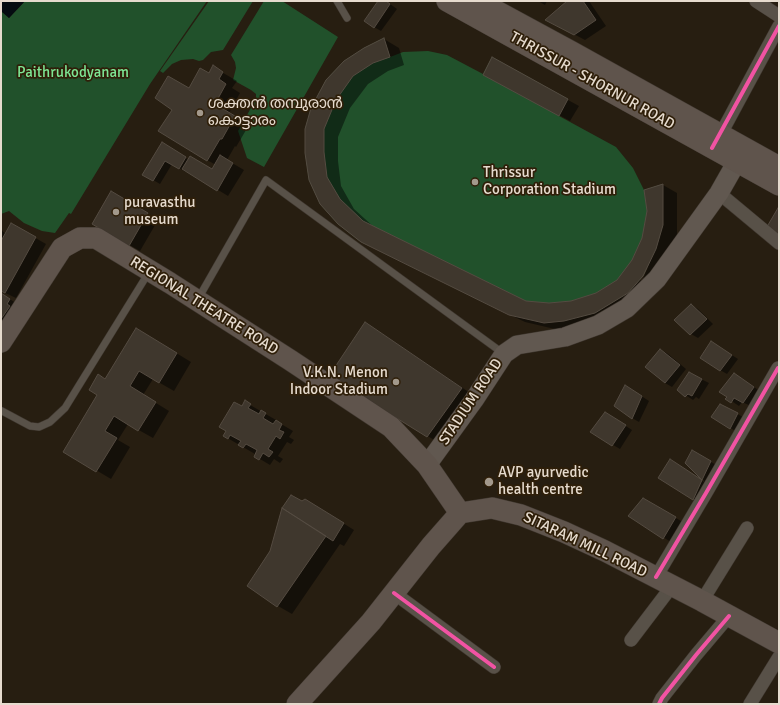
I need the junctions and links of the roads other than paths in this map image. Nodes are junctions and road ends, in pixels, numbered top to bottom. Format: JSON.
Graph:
{"nodes":[{"id":1,"x":337,"y":1,"type":"edge"},
{"id":2,"x":447,"y":1,"type":"edge"},
{"id":3,"x":478,"y":1,"type":"edge"},
{"id":4,"x":756,"y":1,"type":"edge"},
{"id":5,"x":779,"y":16,"type":"edge"},
{"id":6,"x":347,"y":18,"type":"dead end"},
{"id":7,"x":779,"y":26,"type":"edge"},
{"id":8,"x":716,"y":141,"type":"junction"},
{"id":9,"x":741,"y":155,"type":"junction"},
{"id":10,"x":779,"y":167,"type":"edge"},
{"id":11,"x":779,"y":185,"type":"edge"},
{"id":12,"x":719,"y":193,"type":"junction"},
{"id":13,"x":779,"y":243,"type":"edge"},
{"id":14,"x":150,"y":271,"type":"junction"},
{"id":15,"x":197,"y":300,"type":"junction"},
{"id":16,"x":1,"y":342,"type":"edge"},
{"id":17,"x":504,"y":354,"type":"junction"},
{"id":18,"x":778,"y":368,"type":"dead end"},
{"id":19,"x":2,"y":411,"type":"dead end"},
{"id":20,"x":427,"y":465,"type":"junction"},
{"id":21,"x":460,"y":513,"type":"junction"},
{"id":22,"x":747,"y":528,"type":"dead end"},
{"id":23,"x":664,"y":581,"type":"junction"},
{"id":24,"x":394,"y":592,"type":"junction"},
{"id":25,"x":702,"y":601,"type":"junction"},
{"id":26,"x":729,"y":616,"type":"junction"},
{"id":27,"x":631,"y":640,"type":"dead end"},
{"id":28,"x":779,"y":643,"type":"edge"},
{"id":29,"x":779,"y":657,"type":"edge"},
{"id":30,"x":494,"y":668,"type":"dead end"},
{"id":31,"x":297,"y":704,"type":"edge"},
{"id":32,"x":659,"y":704,"type":"edge"},
{"id":33,"x":750,"y":704,"type":"edge"}],
"edges":[{"from":1,"to":6,"type":"lane"},
{"from":2,"to":8,"type":"main road","name":"THRISSUR - SHORNUR ROAD"},
{"from":3,"to":8,"type":"main road"},
{"from":4,"to":5,"type":"street"},
{"from":7,"to":8,"type":"street"},
{"from":8,"to":9,"type":"main road","name":"THRISSUR - SHORNUR ROAD"},
{"from":9,"to":10,"type":"main road"},
{"from":9,"to":11,"type":"main road"},
{"from":9,"to":12,"type":"main road","name":"STADIUM ROAD"},
{"from":12,"to":13,"type":"street"},
{"from":12,"to":17,"type":"main road","name":"STADIUM ROAD"},
{"from":14,"to":15,"type":"main road","name":"REGIONAL THEATRE ROAD"},
{"from":14,"to":16,"type":"main road","name":"REGIONAL THEATRE ROAD"},
{"from":14,"to":19,"type":"lane"},
{"from":15,"to":17,"type":"lane"},
{"from":15,"to":20,"type":"main road","name":"REGIONAL THEATRE ROAD"},
{"from":17,"to":20,"type":"main road","name":"STADIUM ROAD"},
{"from":18,"to":23,"type":"street"},
{"from":20,"to":21,"type":"main road"},
{"from":21,"to":23,"type":"main road","name":"SITARAM MILL ROAD"},
{"from":21,"to":24,"type":"main road"},
{"from":22,"to":25,"type":"street"},
{"from":23,"to":25,"type":"main road","name":"SITARAM MILL ROAD"},
{"from":23,"to":27,"type":"street"},
{"from":24,"to":30,"type":"street"},
{"from":24,"to":31,"type":"main road"},
{"from":25,"to":26,"type":"main road","name":"SITARAM MILL ROAD"},
{"from":26,"to":28,"type":"main road","name":"SITARAM MILL ROAD"},
{"from":26,"to":32,"type":"street"},
{"from":29,"to":33,"type":"street"}]}
